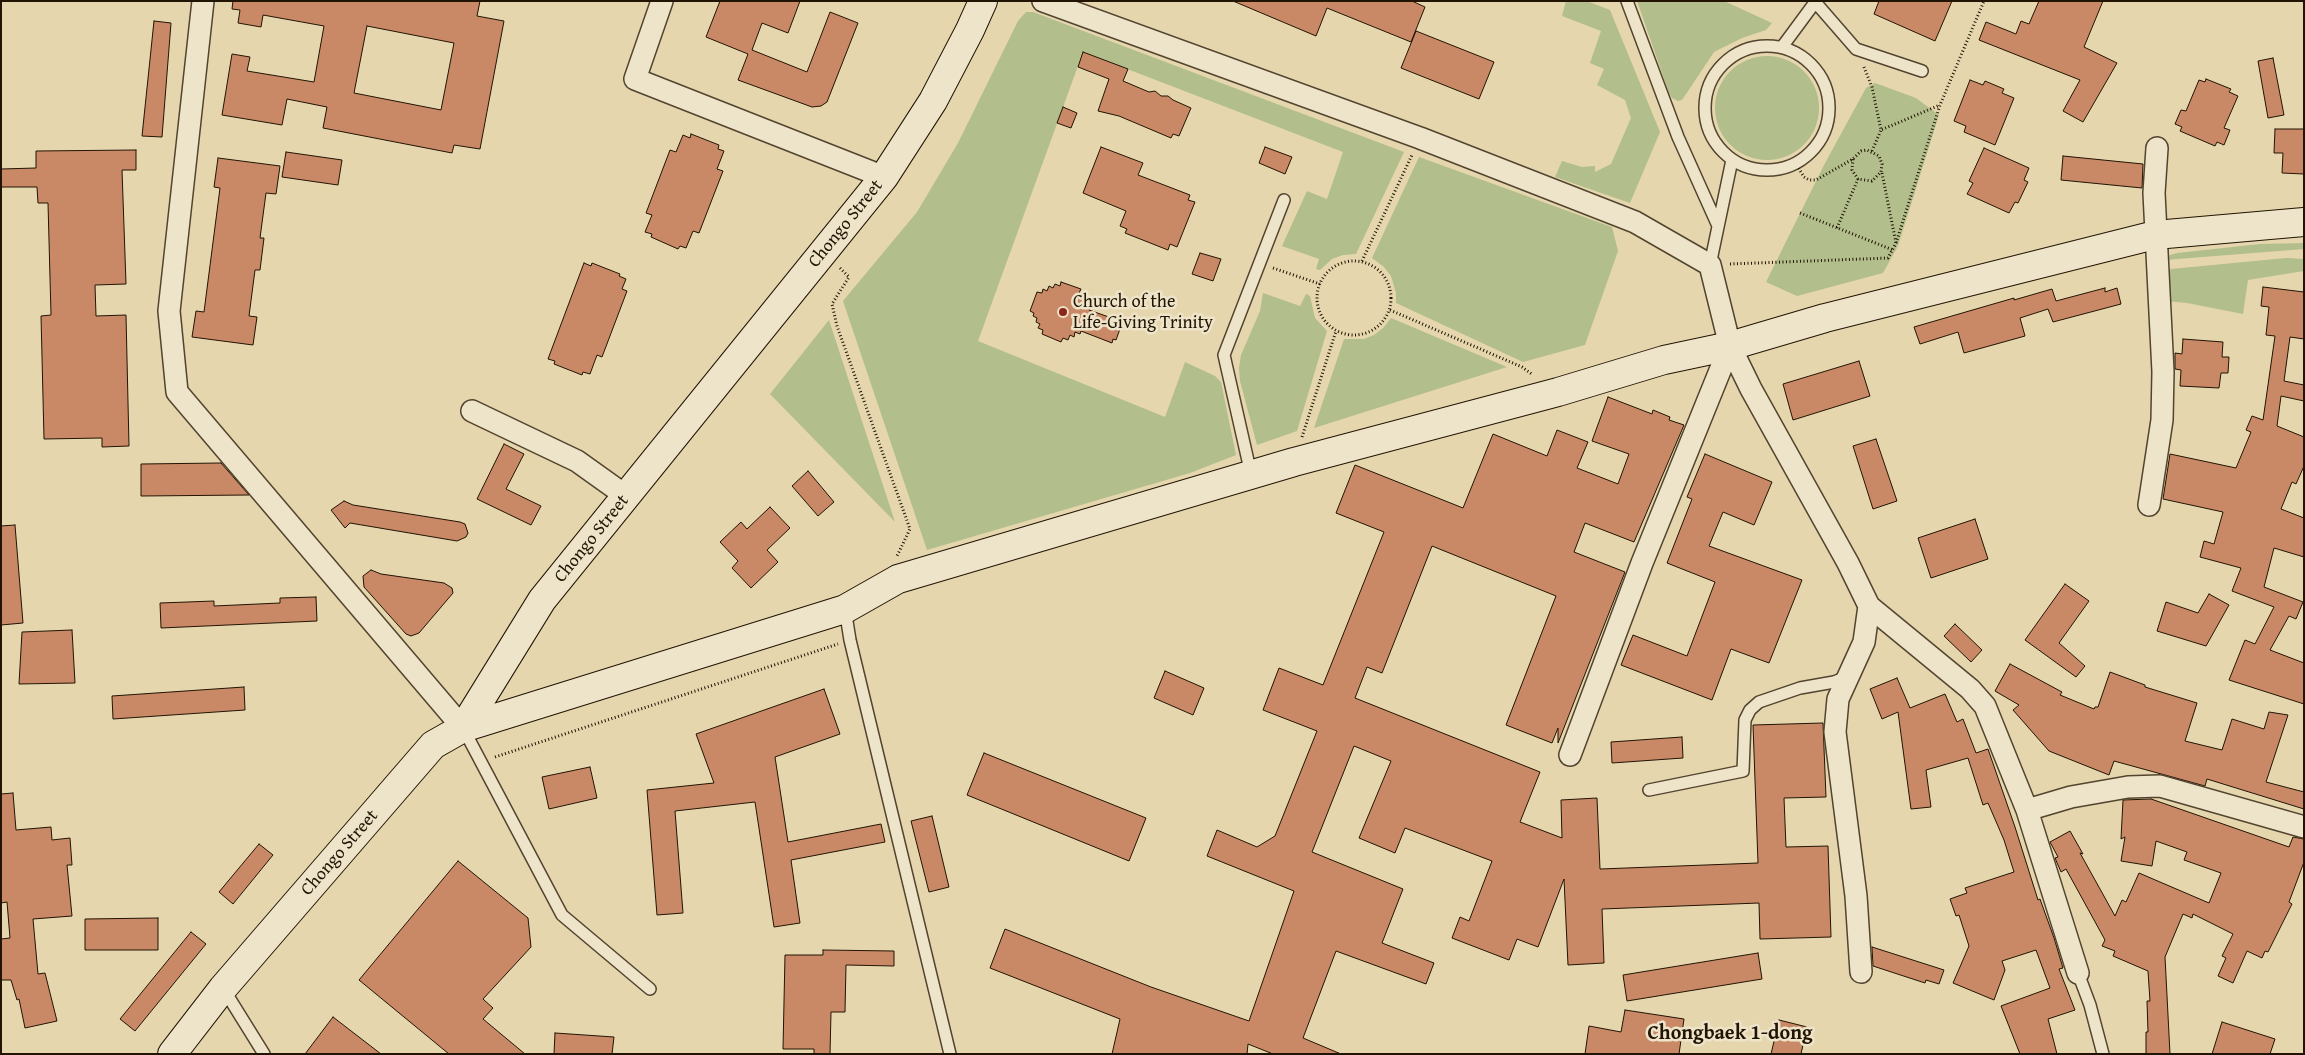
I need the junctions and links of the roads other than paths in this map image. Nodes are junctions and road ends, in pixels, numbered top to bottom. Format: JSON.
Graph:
{"nodes":[{"id":1,"x":203,"y":1,"type":"edge"},
{"id":2,"x":662,"y":1,"type":"edge"},
{"id":3,"x":983,"y":1,"type":"edge"},
{"id":4,"x":1043,"y":1,"type":"edge"},
{"id":5,"x":1627,"y":1,"type":"edge"},
{"id":6,"x":1816,"y":2,"type":"edge"},
{"id":7,"x":1782,"y":48,"type":"junction"},
{"id":8,"x":1922,"y":70,"type":"dead end"},
{"id":9,"x":2158,"y":148,"type":"dead end"},
{"id":10,"x":1732,"y":160,"type":"junction"},
{"id":11,"x":884,"y":177,"type":"junction"},
{"id":12,"x":1284,"y":200,"type":"dead end"},
{"id":13,"x":2304,"y":222,"type":"edge"},
{"id":14,"x":1718,"y":226,"type":"junction"},
{"id":15,"x":2155,"y":235,"type":"junction"},
{"id":16,"x":1710,"y":265,"type":"junction"},
{"id":17,"x":1730,"y":346,"type":"junction"},
{"id":18,"x":472,"y":411,"type":"dead end"},
{"id":19,"x":1252,"y":474,"type":"junction"},
{"id":20,"x":626,"y":496,"type":"junction"},
{"id":21,"x":2149,"y":505,"type":"dead end"},
{"id":22,"x":1869,"y":606,"type":"junction"},
{"id":23,"x":845,"y":609,"type":"junction"},
{"id":24,"x":1847,"y":676,"type":"junction"},
{"id":25,"x":462,"y":728,"type":"junction"},
{"id":26,"x":1570,"y":755,"type":"dead end"},
{"id":27,"x":1649,"y":790,"type":"dead end"},
{"id":28,"x":2027,"y":810,"type":"junction"},
{"id":29,"x":2304,"y":827,"type":"edge"},
{"id":30,"x":1861,"y":972,"type":"dead end"},
{"id":31,"x":2078,"y":973,"type":"joint"},
{"id":32,"x":223,"y":988,"type":"junction"},
{"id":33,"x":650,"y":989,"type":"dead end"},
{"id":34,"x":172,"y":1054,"type":"edge"},
{"id":35,"x":264,"y":1054,"type":"edge"},
{"id":36,"x":950,"y":1054,"type":"edge"},
{"id":37,"x":2102,"y":1054,"type":"edge"}],
"edges":[{"from":1,"to":25,"type":"street"},
{"from":2,"to":11,"type":"street"},
{"from":3,"to":11,"type":"street","name":"Chongo Street"},
{"from":4,"to":16,"type":"street"},
{"from":5,"to":14,"type":"lane"},
{"from":6,"to":7,"type":"lane"},
{"from":6,"to":8,"type":"lane"},
{"from":7,"to":10,"type":"lane"},
{"from":7,"to":10,"type":"lane"},
{"from":9,"to":15,"type":"street"},
{"from":10,"to":14,"type":"lane"},
{"from":11,"to":20,"type":"street","name":"Chongo Street"},
{"from":12,"to":19,"type":"lane"},
{"from":13,"to":15,"type":"street"},
{"from":14,"to":16,"type":"lane"},
{"from":15,"to":17,"type":"street"},
{"from":15,"to":21,"type":"street"},
{"from":16,"to":17,"type":"street"},
{"from":17,"to":19,"type":"street"},
{"from":17,"to":22,"type":"street"},
{"from":17,"to":26,"type":"street"},
{"from":18,"to":20,"type":"street"},
{"from":19,"to":23,"type":"street"},
{"from":20,"to":25,"type":"street","name":"Chongo Street"},
{"from":22,"to":24,"type":"street"},
{"from":22,"to":28,"type":"street"},
{"from":23,"to":25,"type":"street"},
{"from":23,"to":36,"type":"lane"},
{"from":24,"to":27,"type":"lane"},
{"from":24,"to":30,"type":"street"},
{"from":25,"to":32,"type":"street","name":"Chongo Street"},
{"from":25,"to":33,"type":"lane"},
{"from":28,"to":29,"type":"street"},
{"from":28,"to":31,"type":"street"},
{"from":31,"to":37,"type":"lane"},
{"from":32,"to":34,"type":"street","name":"Chongo Street"},
{"from":32,"to":35,"type":"lane"}]}
